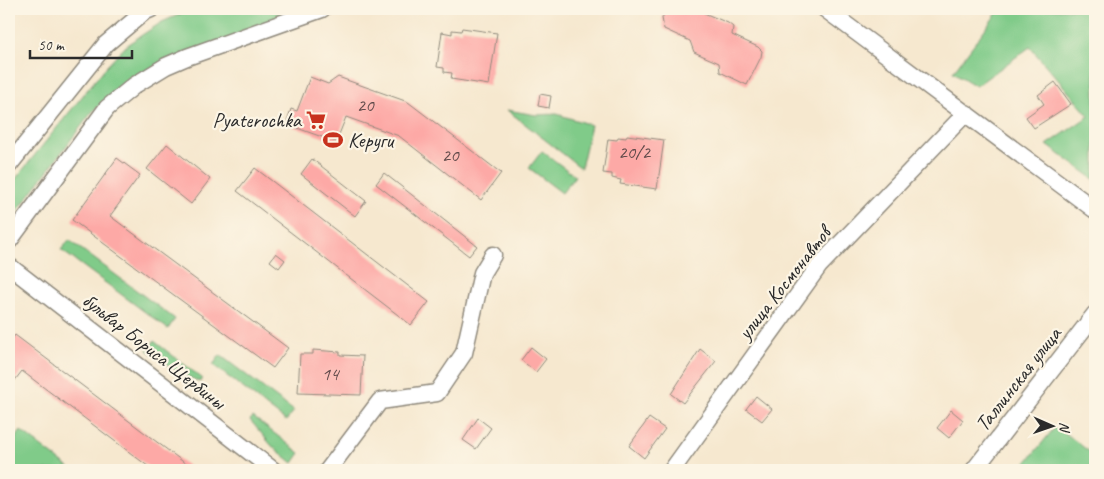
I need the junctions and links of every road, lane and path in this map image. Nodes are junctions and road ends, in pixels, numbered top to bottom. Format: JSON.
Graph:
{"nodes":[{"id":1,"x":151,"y":9,"type":"edge"},
{"id":2,"x":322,"y":9,"type":"edge"},
{"id":3,"x":825,"y":9,"type":"edge"},
{"id":4,"x":966,"y":113,"type":"junction"},
{"id":5,"x":9,"y":165,"type":"edge"},
{"id":6,"x":1095,"y":210,"type":"edge"},
{"id":7,"x":9,"y":241,"type":"edge"},
{"id":8,"x":493,"y":255,"type":"dead end"},
{"id":9,"x":9,"y":266,"type":"edge"},
{"id":10,"x":1095,"y":314,"type":"edge"},
{"id":11,"x":273,"y":470,"type":"edge"},
{"id":12,"x":328,"y":470,"type":"edge"},
{"id":13,"x":672,"y":470,"type":"edge"},
{"id":14,"x":974,"y":470,"type":"edge"}],
"edges":[{"from":1,"to":5,"type":"street"},
{"from":2,"to":7,"type":"street"},
{"from":3,"to":4,"type":"street"},
{"from":4,"to":6,"type":"street"},
{"from":4,"to":13,"type":"street","name":"улица Космонавтов"},
{"from":8,"to":12,"type":"street"},
{"from":9,"to":11,"type":"street","name":"бульвар Бориса Щербины"},
{"from":10,"to":14,"type":"street","name":"Таллинская улица"}]}
